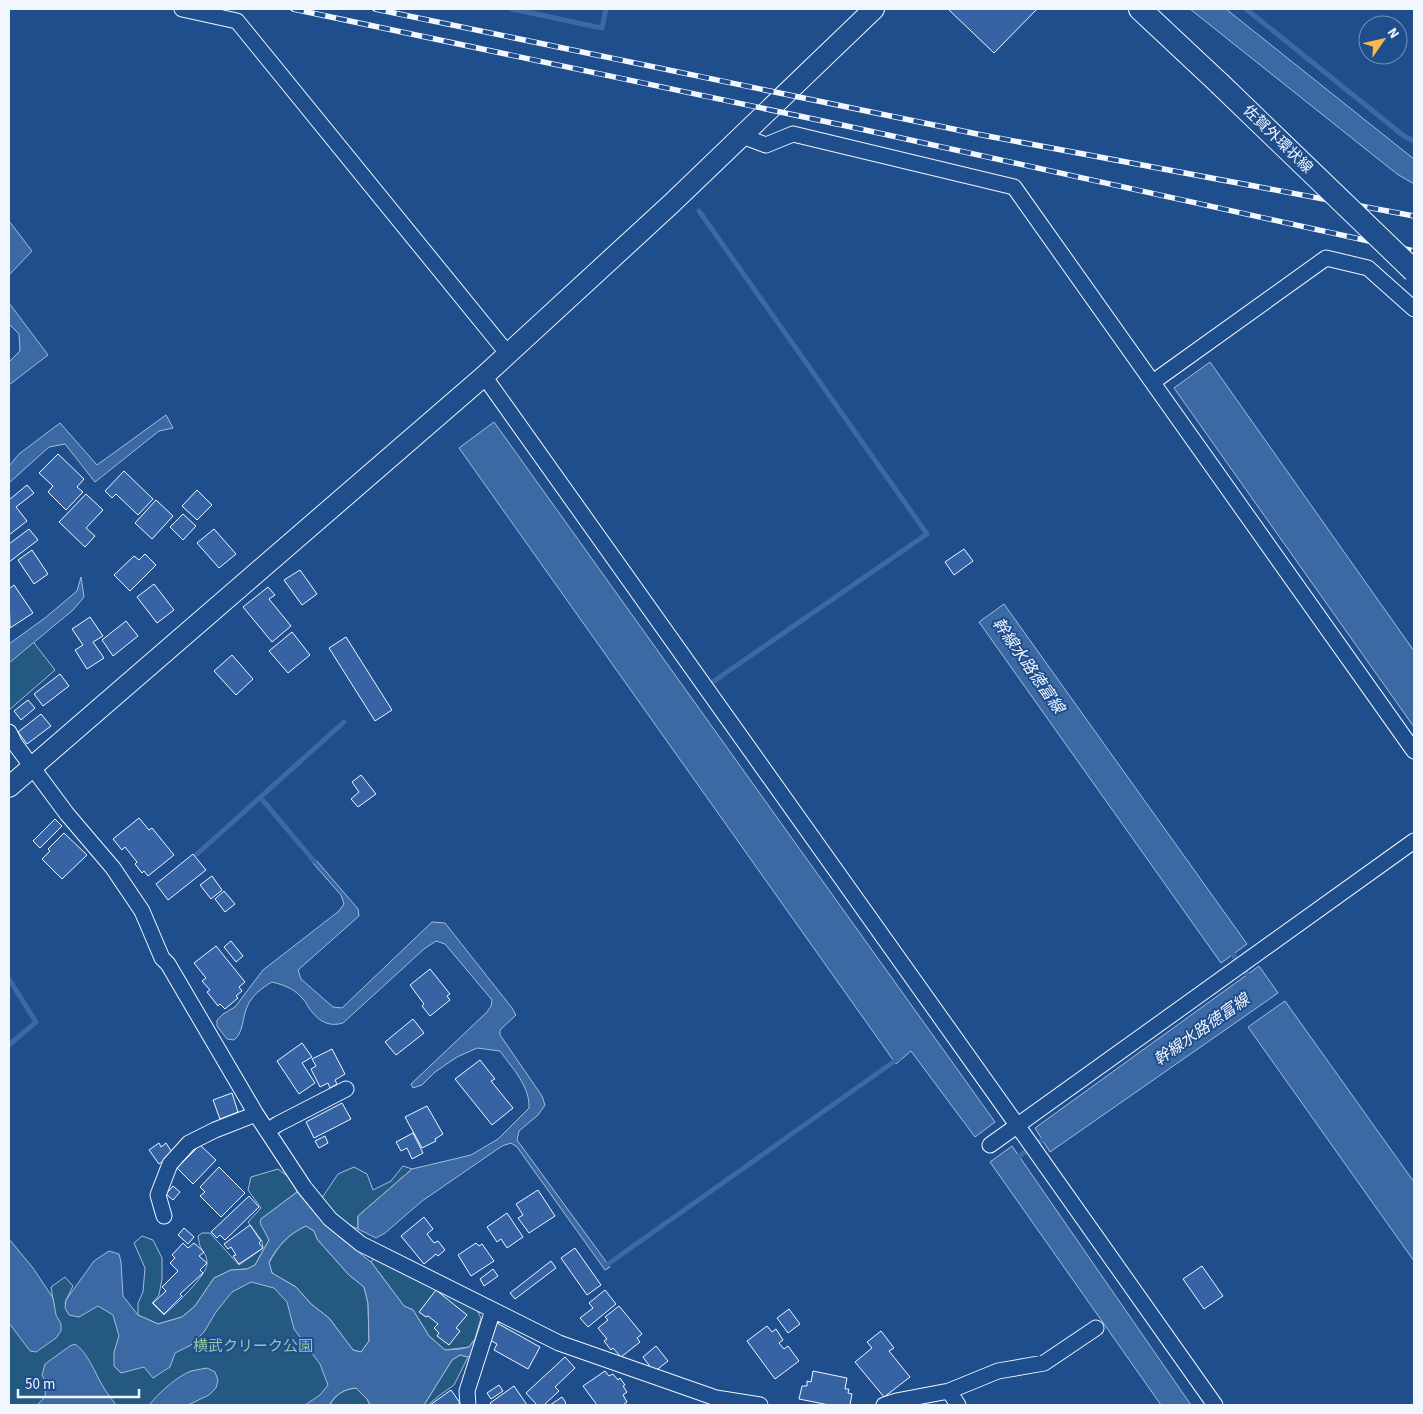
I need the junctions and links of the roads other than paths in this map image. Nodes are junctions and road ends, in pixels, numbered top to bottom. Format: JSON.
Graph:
{"nodes":[{"id":1,"x":182,"y":9,"type":"edge"},
{"id":2,"x":874,"y":9,"type":"edge"},
{"id":3,"x":1140,"y":9,"type":"edge"},
{"id":4,"x":742,"y":136,"type":"junction"},
{"id":5,"x":1414,"y":271,"type":"edge"},
{"id":6,"x":1414,"y":309,"type":"edge"},
{"id":7,"x":508,"y":354,"type":"junction"},
{"id":8,"x":484,"y":376,"type":"junction"},
{"id":9,"x":1153,"y":382,"type":"junction"},
{"id":10,"x":9,"y":732,"type":"edge"},
{"id":11,"x":1414,"y":751,"type":"edge"},
{"id":12,"x":32,"y":767,"type":"junction"},
{"id":13,"x":9,"y":787,"type":"edge"},
{"id":14,"x":1414,"y":842,"type":"edge"},
{"id":15,"x":346,"y":1089,"type":"dead end"},
{"id":16,"x":256,"y":1114,"type":"junction"},
{"id":17,"x":1017,"y":1125,"type":"junction"},
{"id":18,"x":268,"y":1131,"type":"junction"},
{"id":19,"x":990,"y":1145,"type":"dead end"},
{"id":20,"x":164,"y":1216,"type":"dead end"},
{"id":21,"x":493,"y":1310,"type":"junction"},
{"id":22,"x":1096,"y":1328,"type":"dead end"},
{"id":23,"x":949,"y":1390,"type":"junction"},
{"id":24,"x":718,"y":1402,"type":"edge"},
{"id":25,"x":468,"y":1405,"type":"edge"},
{"id":26,"x":760,"y":1405,"type":"edge"},
{"id":27,"x":884,"y":1405,"type":"edge"},
{"id":28,"x":958,"y":1405,"type":"edge"},
{"id":29,"x":1215,"y":1405,"type":"edge"}],
"edges":[{"from":1,"to":7,"type":"street"},
{"from":2,"to":4,"type":"street"},
{"from":3,"to":5,"type":"main road","name":"佐賀外環状線","bridge":true},
{"from":4,"to":7,"type":"street"},
{"from":4,"to":9,"type":"street"},
{"from":6,"to":9,"type":"street"},
{"from":7,"to":8,"type":"street"},
{"from":8,"to":12,"type":"street"},
{"from":8,"to":17,"type":"street"},
{"from":9,"to":11,"type":"street"},
{"from":10,"to":12,"type":"street"},
{"from":12,"to":13,"type":"street"},
{"from":12,"to":16,"type":"street"},
{"from":14,"to":17,"type":"street"},
{"from":15,"to":18,"type":"street"},
{"from":16,"to":18,"type":"street"},
{"from":16,"to":20,"type":"street"},
{"from":17,"to":19,"type":"street"},
{"from":17,"to":29,"type":"street"},
{"from":18,"to":21,"type":"street"},
{"from":21,"to":24,"type":"street"},
{"from":21,"to":25,"type":"street"},
{"from":22,"to":23,"type":"street"},
{"from":23,"to":27,"type":"street"},
{"from":23,"to":28,"type":"street"},
{"from":24,"to":26,"type":"street"}]}
